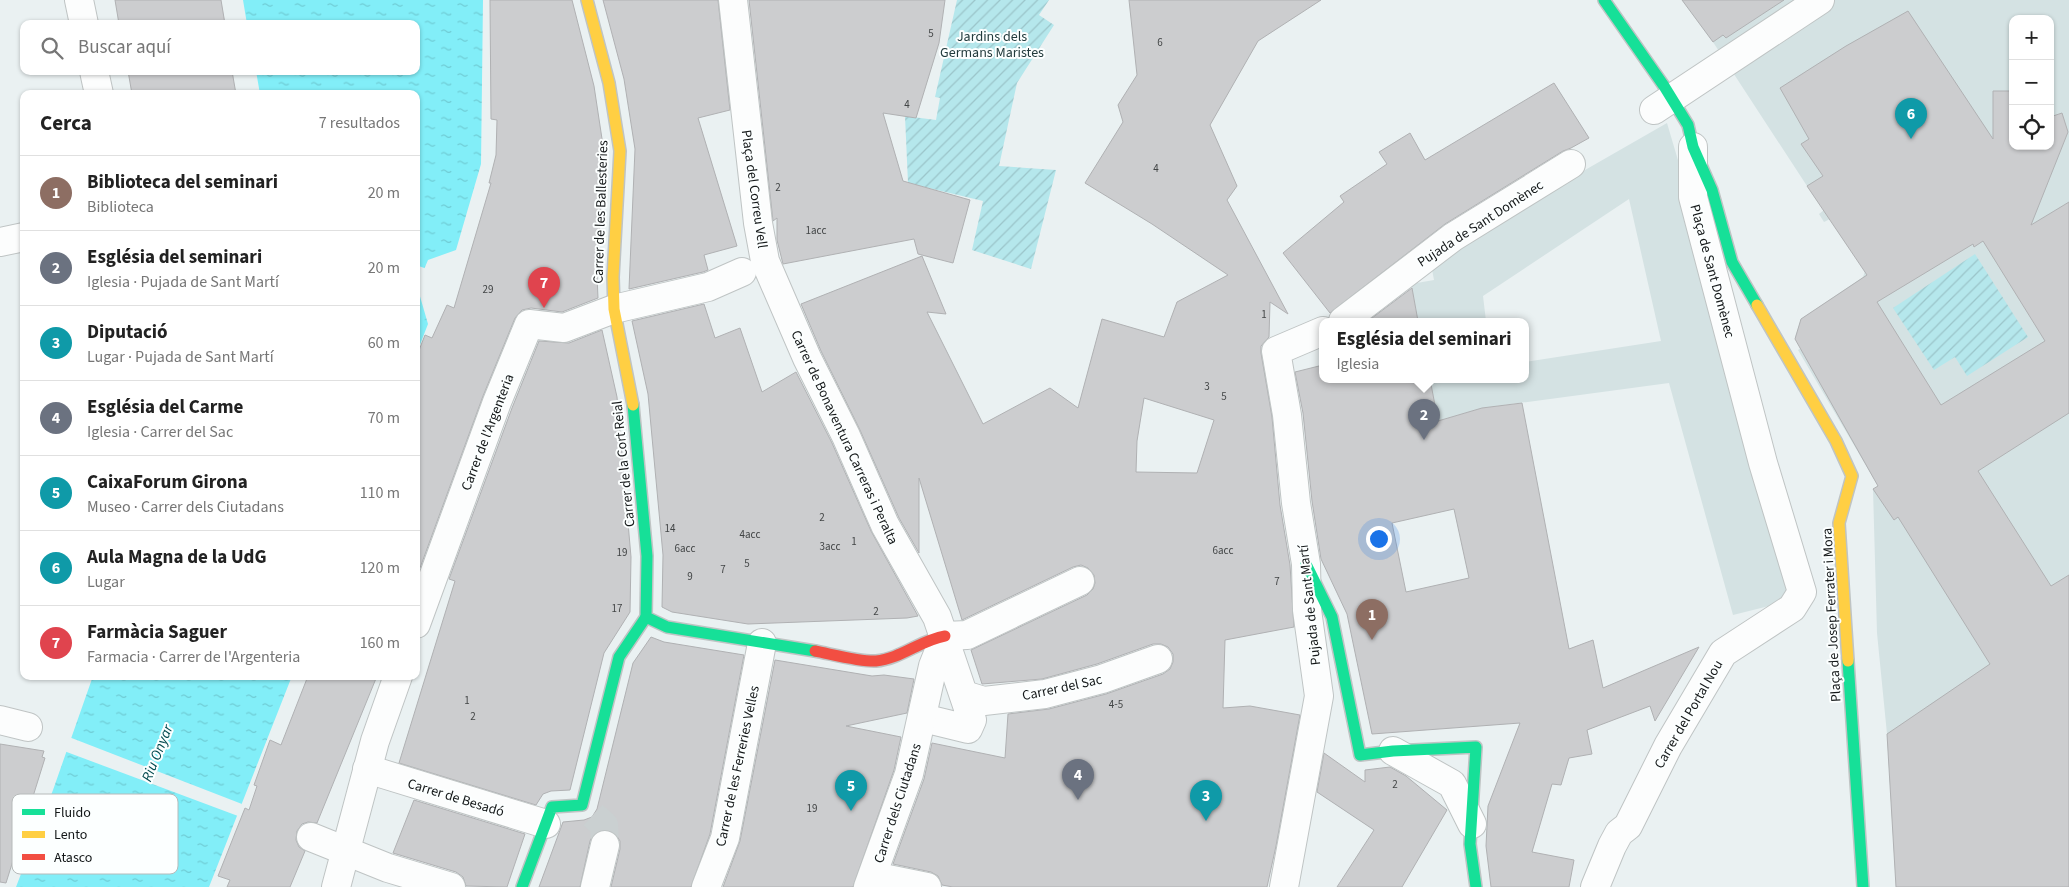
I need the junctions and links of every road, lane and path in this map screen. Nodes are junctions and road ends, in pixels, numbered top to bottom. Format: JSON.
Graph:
{"nodes":[{"id":1,"x":79,"y":0,"type":"edge"},
{"id":2,"x":587,"y":0,"type":"edge"},
{"id":3,"x":733,"y":0,"type":"edge"},
{"id":4,"x":1604,"y":0,"type":"edge"},
{"id":5,"x":1820,"y":0,"type":"edge"},
{"id":6,"x":83,"y":20,"type":"edge"},
{"id":7,"x":95,"y":75,"type":"edge"},
{"id":8,"x":98,"y":90,"type":"edge"},
{"id":9,"x":1663,"y":104,"type":"junction"},
{"id":10,"x":1693,"y":146,"type":"junction"},
{"id":11,"x":1571,"y":164,"type":"dead end"},
{"id":12,"x":743,"y":225,"type":"dead end"},
{"id":13,"x":20,"y":238,"type":"edge"},
{"id":14,"x":0,"y":242,"type":"edge"},
{"id":15,"x":754,"y":266,"type":"junction"},
{"id":16,"x":614,"y":309,"type":"junction"},
{"id":17,"x":1347,"y":318,"type":"edge"},
{"id":18,"x":1774,"y":331,"type":"joint"},
{"id":19,"x":1319,"y":333,"type":"edge"},
{"id":20,"x":1745,"y":394,"type":"joint"},
{"id":21,"x":1306,"y":564,"type":"junction"},
{"id":22,"x":1080,"y":580,"type":"dead end"},
{"id":23,"x":420,"y":613,"type":"edge"},
{"id":24,"x":646,"y":617,"type":"junction"},
{"id":25,"x":945,"y":636,"type":"junction"},
{"id":26,"x":762,"y":643,"type":"junction"},
{"id":27,"x":890,"y":659,"type":"junction"},
{"id":28,"x":1158,"y":659,"type":"dead end"},
{"id":29,"x":933,"y":666,"type":"junction"},
{"id":30,"x":397,"y":680,"type":"edge"},
{"id":31,"x":964,"y":695,"type":"junction"},
{"id":32,"x":923,"y":718,"type":"junction"},
{"id":33,"x":0,"y":720,"type":"edge"},
{"id":34,"x":28,"y":727,"type":"dead end"},
{"id":35,"x":586,"y":744,"type":"dead end"},
{"id":36,"x":1393,"y":751,"type":"junction"},
{"id":37,"x":367,"y":769,"type":"junction"},
{"id":38,"x":582,"y":809,"type":"junction"},
{"id":39,"x":546,"y":824,"type":"junction"},
{"id":40,"x":1472,"y":824,"type":"junction"},
{"id":41,"x":311,"y":837,"type":"dead end"},
{"id":42,"x":605,"y":845,"type":"tunnel mouth"},
{"id":43,"x":346,"y":850,"type":"junction"},
{"id":44,"x":871,"y":882,"type":"edge"},
{"id":45,"x":336,"y":887,"type":"edge"},
{"id":46,"x":451,"y":887,"type":"edge"},
{"id":47,"x":522,"y":887,"type":"edge"},
{"id":48,"x":594,"y":887,"type":"edge"},
{"id":49,"x":706,"y":887,"type":"edge"},
{"id":50,"x":927,"y":887,"type":"edge"},
{"id":51,"x":1284,"y":887,"type":"edge"},
{"id":52,"x":1476,"y":887,"type":"edge"},
{"id":53,"x":1595,"y":887,"type":"edge"},
{"id":54,"x":1863,"y":887,"type":"edge"}],
"edges":[{"from":1,"to":6,"type":"street"},
{"from":2,"to":16,"type":"street","name":"Carrer de les Ballesteries"},
{"from":3,"to":15,"type":"street","name":"Plaça del Correu Vell"},
{"from":4,"to":9,"type":"street","name":"Plaça de Sant Domènec"},
{"from":5,"to":9,"type":"street"},
{"from":7,"to":8,"type":"street"},
{"from":9,"to":10,"type":"street","name":"Plaça de Sant Domènec"},
{"from":10,"to":18,"type":"street","name":"Plaça de Sant Domènec"},
{"from":10,"to":20,"type":"street","name":"Plaça de Sant Domènec"},
{"from":11,"to":17,"type":"street","name":"Pujada de Sant Domènec"},
{"from":12,"to":15,"type":"street","name":"Plaça del Correu Vell"},
{"from":13,"to":14,"type":"street"},
{"from":15,"to":16,"type":"street"},
{"from":15,"to":25,"type":"street","name":"Carrer de Bonaventura Carreras i Peralta"},
{"from":16,"to":23,"type":"street","name":"Carrer de l'Argenteria"},
{"from":16,"to":24,"type":"street","name":"Carrer de la Cort Reial"},
{"from":18,"to":54,"type":"street","name":"Plaça de Josep Ferrater i Mora"},
{"from":19,"to":21,"type":"street","name":"Pujada de Sant Martí"},
{"from":20,"to":53,"type":"street","name":"Carrer del Portal Nou"},
{"from":21,"to":36,"type":"street"},
{"from":21,"to":51,"type":"street","name":"Pujada de Sant Martí"},
{"from":22,"to":25,"type":"street"},
{"from":24,"to":26,"type":"street"},
{"from":24,"to":38,"type":"street"},
{"from":25,"to":27,"type":"street"},
{"from":25,"to":29,"type":"street","name":"Carrer dels Ciutadans"},
{"from":25,"to":31,"type":"street","name":"Carrer de Bonaventura Carreras i Peralta"},
{"from":26,"to":27,"type":"street"},
{"from":26,"to":49,"type":"street","name":"Carrer de les Ferreries Velles"},
{"from":27,"to":29,"type":"street"},
{"from":28,"to":31,"type":"street","name":"Carrer del Sac"},
{"from":29,"to":32,"type":"street","name":"Carrer dels Ciutadans"},
{"from":30,"to":37,"type":"street"},
{"from":31,"to":32,"type":"street","name":"Carrer de Bonaventura Carreras i Peralta"},
{"from":32,"to":44,"type":"street","name":"Carrer dels Ciutadans"},
{"from":33,"to":34,"type":"street"},
{"from":35,"to":38,"type":"street"},
{"from":36,"to":40,"type":"street"},
{"from":36,"to":40,"type":"street"},
{"from":37,"to":39,"type":"street","name":"Carrer de Besadó"},
{"from":37,"to":43,"type":"street"},
{"from":38,"to":39,"type":"street"},
{"from":39,"to":47,"type":"street"},
{"from":40,"to":52,"type":"street"},
{"from":41,"to":43,"type":"street"},
{"from":42,"to":48,"type":"street"},
{"from":43,"to":45,"type":"street"},
{"from":43,"to":46,"type":"street"},
{"from":44,"to":50,"type":"street"}]}
